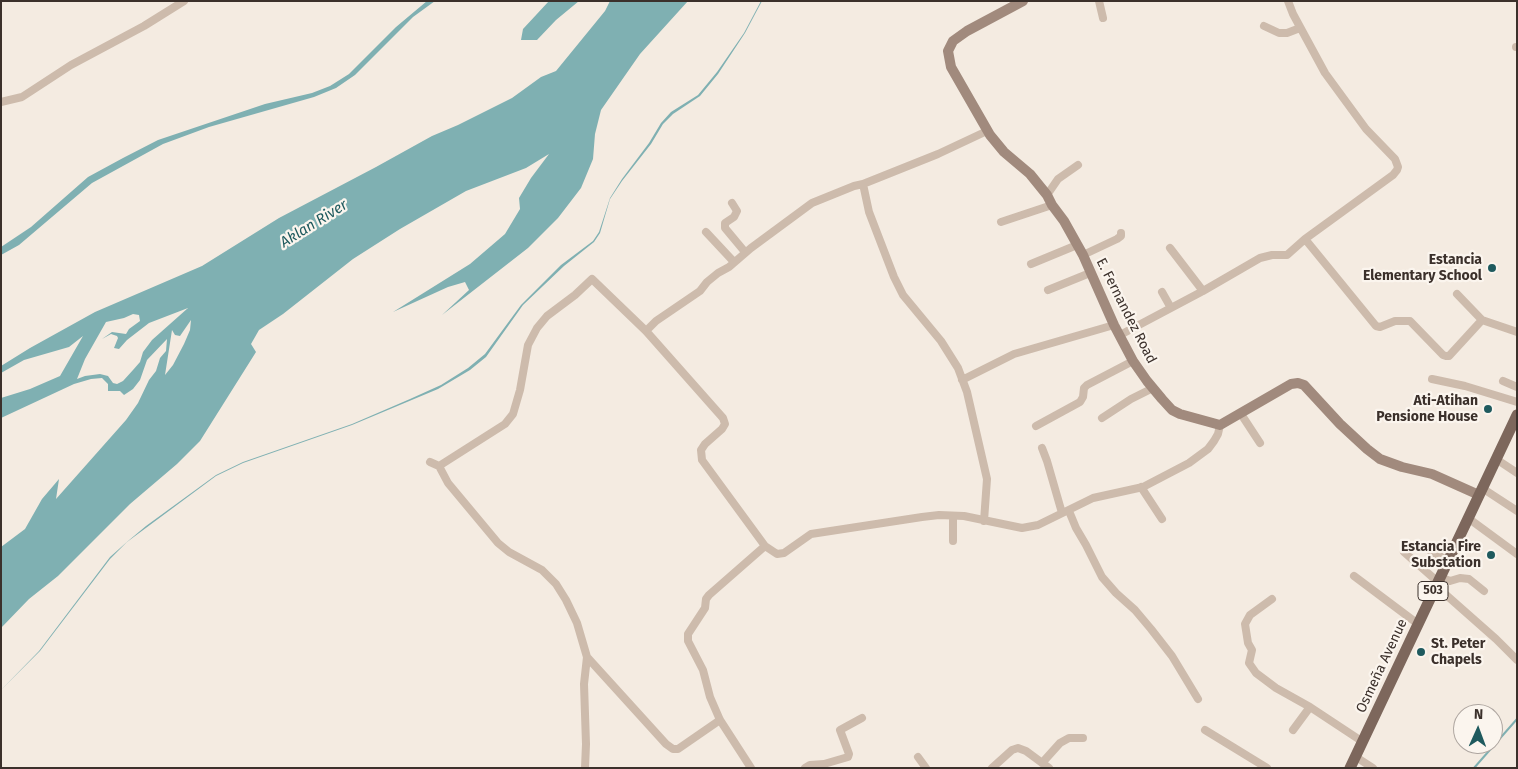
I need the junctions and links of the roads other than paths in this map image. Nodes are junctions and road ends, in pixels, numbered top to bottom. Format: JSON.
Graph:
{"nodes":[{"id":1,"x":184,"y":1,"type":"edge"},
{"id":2,"x":1023,"y":1,"type":"edge"},
{"id":3,"x":1099,"y":1,"type":"edge"},
{"id":4,"x":1288,"y":1,"type":"edge"},
{"id":5,"x":1103,"y":18,"type":"dead end"},
{"id":6,"x":1264,"y":26,"type":"dead end"},
{"id":7,"x":1300,"y":28,"type":"junction"},
{"id":8,"x":1,"y":102,"type":"edge"},
{"id":9,"x":987,"y":131,"type":"junction"},
{"id":10,"x":1078,"y":165,"type":"dead end"},
{"id":11,"x":863,"y":184,"type":"junction"},
{"id":12,"x":1047,"y":194,"type":"junction"},
{"id":13,"x":732,"y":203,"type":"dead end"},
{"id":14,"x":1052,"y":205,"type":"junction"},
{"id":15,"x":1001,"y":222,"type":"dead end"},
{"id":16,"x":706,"y":232,"type":"dead end"},
{"id":17,"x":1121,"y":233,"type":"dead end"},
{"id":18,"x":1305,"y":239,"type":"junction"},
{"id":19,"x":1077,"y":245,"type":"junction"},
{"id":20,"x":1170,"y":248,"type":"dead end"},
{"id":21,"x":745,"y":252,"type":"junction"},
{"id":22,"x":1083,"y":255,"type":"junction"},
{"id":23,"x":734,"y":262,"type":"junction"},
{"id":24,"x":1031,"y":264,"type":"dead end"},
{"id":25,"x":1090,"y":273,"type":"junction"},
{"id":26,"x":1048,"y":290,"type":"dead end"},
{"id":27,"x":1203,"y":291,"type":"junction"},
{"id":28,"x":1162,"y":292,"type":"dead end"},
{"id":29,"x":1457,"y":294,"type":"dead end"},
{"id":30,"x":1170,"y":308,"type":"junction"},
{"id":31,"x":1482,"y":320,"type":"junction"},
{"id":32,"x":1114,"y":325,"type":"junction"},
{"id":33,"x":646,"y":331,"type":"junction"},
{"id":34,"x":1517,"y":332,"type":"edge"},
{"id":35,"x":1120,"y":335,"type":"junction"},
{"id":36,"x":1133,"y":361,"type":"junction"},
{"id":37,"x":1432,"y":379,"type":"dead end"},
{"id":38,"x":962,"y":380,"type":"junction"},
{"id":39,"x":1503,"y":381,"type":"dead end"},
{"id":40,"x":1153,"y":388,"type":"junction"},
{"id":41,"x":1517,"y":388,"type":"edge"},
{"id":42,"x":1517,"y":402,"type":"edge"},
{"id":43,"x":1241,"y":414,"type":"junction"},
{"id":44,"x":1517,"y":415,"type":"edge"},
{"id":45,"x":1102,"y":418,"type":"dead end"},
{"id":46,"x":1220,"y":425,"type":"junction"},
{"id":47,"x":1036,"y":426,"type":"dead end"},
{"id":48,"x":1260,"y":443,"type":"dead end"},
{"id":49,"x":1042,"y":448,"type":"dead end"},
{"id":50,"x":1496,"y":459,"type":"junction"},
{"id":51,"x":430,"y":462,"type":"dead end"},
{"id":52,"x":439,"y":466,"type":"junction"},
{"id":53,"x":1517,"y":473,"type":"edge"},
{"id":54,"x":1141,"y":487,"type":"junction"},
{"id":55,"x":1481,"y":491,"type":"junction"},
{"id":56,"x":1517,"y":511,"type":"edge"},
{"id":57,"x":1066,"y":512,"type":"junction"},
{"id":58,"x":953,"y":516,"type":"junction"},
{"id":59,"x":1468,"y":518,"type":"junction"},
{"id":60,"x":1162,"y":519,"type":"dead end"},
{"id":61,"x":984,"y":521,"type":"junction"},
{"id":62,"x":953,"y":542,"type":"dead end"},
{"id":63,"x":765,"y":546,"type":"junction"},
{"id":64,"x":1420,"y":546,"type":"dead end"},
{"id":65,"x":1404,"y":552,"type":"dead end"},
{"id":66,"x":1517,"y":554,"type":"edge"},
{"id":67,"x":1448,"y":561,"type":"junction"},
{"id":68,"x":1354,"y":576,"type":"dead end"},
{"id":69,"x":1438,"y":582,"type":"junction"},
{"id":70,"x":1484,"y":591,"type":"dead end"},
{"id":71,"x":1272,"y":599,"type":"dead end"},
{"id":72,"x":1418,"y":624,"type":"junction"},
{"id":73,"x":587,"y":657,"type":"junction"},
{"id":74,"x":1517,"y":660,"type":"edge"},
{"id":75,"x":1198,"y":699,"type":"dead end"},
{"id":76,"x":1310,"y":707,"type":"junction"},
{"id":77,"x":862,"y":718,"type":"dead end"},
{"id":78,"x":720,"y":720,"type":"junction"},
{"id":79,"x":1205,"y":730,"type":"dead end"},
{"id":80,"x":1293,"y":730,"type":"dead end"},
{"id":81,"x":1083,"y":738,"type":"dead end"},
{"id":82,"x":1363,"y":742,"type":"junction"},
{"id":83,"x":918,"y":757,"type":"dead end"},
{"id":84,"x":1356,"y":757,"type":"junction"},
{"id":85,"x":1046,"y":766,"type":"edge"},
{"id":86,"x":585,"y":768,"type":"edge"},
{"id":87,"x":750,"y":768,"type":"edge"},
{"id":88,"x":805,"y":768,"type":"edge"},
{"id":89,"x":926,"y":768,"type":"edge"},
{"id":90,"x":992,"y":768,"type":"edge"},
{"id":91,"x":1267,"y":768,"type":"edge"},
{"id":92,"x":1350,"y":768,"type":"edge"},
{"id":93,"x":1373,"y":768,"type":"edge"}],
"edges":[{"from":1,"to":8,"type":"street"},
{"from":2,"to":9,"type":"street","name":"E. Fernandez Road"},
{"from":3,"to":5,"type":"street"},
{"from":4,"to":7,"type":"street"},
{"from":6,"to":7,"type":"street"},
{"from":7,"to":18,"type":"street"},
{"from":9,"to":11,"type":"street"},
{"from":9,"to":12,"type":"street","name":"E. Fernandez Road"},
{"from":10,"to":12,"type":"street"},
{"from":11,"to":21,"type":"street"},
{"from":11,"to":38,"type":"street"},
{"from":12,"to":14,"type":"street","name":"E. Fernandez Road"},
{"from":13,"to":21,"type":"street"},
{"from":14,"to":15,"type":"street"},
{"from":14,"to":19,"type":"street","name":"E. Fernandez Road"},
{"from":16,"to":23,"type":"street"},
{"from":17,"to":22,"type":"street"},
{"from":18,"to":27,"type":"street"},
{"from":18,"to":31,"type":"street"},
{"from":19,"to":22,"type":"street","name":"E. Fernandez Road"},
{"from":19,"to":24,"type":"street"},
{"from":20,"to":27,"type":"street"},
{"from":21,"to":23,"type":"street"},
{"from":22,"to":25,"type":"street","name":"E. Fernandez Road"},
{"from":23,"to":33,"type":"street"},
{"from":25,"to":26,"type":"street"},
{"from":25,"to":32,"type":"street","name":"E. Fernandez Road"},
{"from":27,"to":30,"type":"street"},
{"from":28,"to":30,"type":"street"},
{"from":29,"to":31,"type":"street"},
{"from":30,"to":35,"type":"street"},
{"from":31,"to":34,"type":"street"},
{"from":32,"to":35,"type":"street","name":"E. Fernandez Road"},
{"from":32,"to":38,"type":"street"},
{"from":33,"to":52,"type":"street"},
{"from":33,"to":63,"type":"street"},
{"from":35,"to":36,"type":"street","name":"E. Fernandez Road"},
{"from":36,"to":40,"type":"street","name":"E. Fernandez Road"},
{"from":36,"to":47,"type":"street"},
{"from":37,"to":42,"type":"street"},
{"from":38,"to":61,"type":"street"},
{"from":39,"to":41,"type":"street"},
{"from":40,"to":45,"type":"street"},
{"from":40,"to":46,"type":"street","name":"E. Fernandez Road"},
{"from":43,"to":46,"type":"street"},
{"from":43,"to":48,"type":"street"},
{"from":43,"to":55,"type":"street"},
{"from":44,"to":50,"type":"main road","name":"Osmeña Avenue","number":"503"},
{"from":46,"to":54,"type":"street"},
{"from":49,"to":57,"type":"street"},
{"from":50,"to":53,"type":"street"},
{"from":50,"to":55,"type":"main road","name":"Osmeña Avenue","number":"503"},
{"from":51,"to":52,"type":"street"},
{"from":52,"to":73,"type":"street"},
{"from":54,"to":57,"type":"street"},
{"from":54,"to":60,"type":"street"},
{"from":55,"to":56,"type":"street"},
{"from":55,"to":59,"type":"main road","name":"Osmeña Avenue","number":"503"},
{"from":57,"to":61,"type":"street"},
{"from":57,"to":75,"type":"street"},
{"from":58,"to":61,"type":"street"},
{"from":58,"to":62,"type":"street"},
{"from":58,"to":63,"type":"street"},
{"from":59,"to":66,"type":"street"},
{"from":59,"to":67,"type":"main road","name":"Osmeña Avenue","number":"503"},
{"from":63,"to":78,"type":"street"},
{"from":64,"to":67,"type":"street"},
{"from":65,"to":69,"type":"street"},
{"from":67,"to":69,"type":"main road","name":"Osmeña Avenue","number":"503"},
{"from":68,"to":72,"type":"street"},
{"from":69,"to":70,"type":"street"},
{"from":69,"to":72,"type":"main road","name":"Osmeña Avenue","number":"503"},
{"from":69,"to":74,"type":"street"},
{"from":71,"to":76,"type":"street"},
{"from":72,"to":82,"type":"main road","name":"Osmeña Avenue","number":"503"},
{"from":73,"to":78,"type":"street"},
{"from":73,"to":86,"type":"street"},
{"from":76,"to":80,"type":"street"},
{"from":76,"to":82,"type":"street"},
{"from":77,"to":88,"type":"street"},
{"from":78,"to":87,"type":"street"},
{"from":79,"to":91,"type":"street"},
{"from":81,"to":85,"type":"street"},
{"from":82,"to":84,"type":"main road","name":"Osmeña Avenue","number":"503"},
{"from":83,"to":89,"type":"street"},
{"from":84,"to":92,"type":"main road","name":"Osmeña Avenue","number":"503"},
{"from":84,"to":93,"type":"street"},
{"from":85,"to":90,"type":"street"}]}
